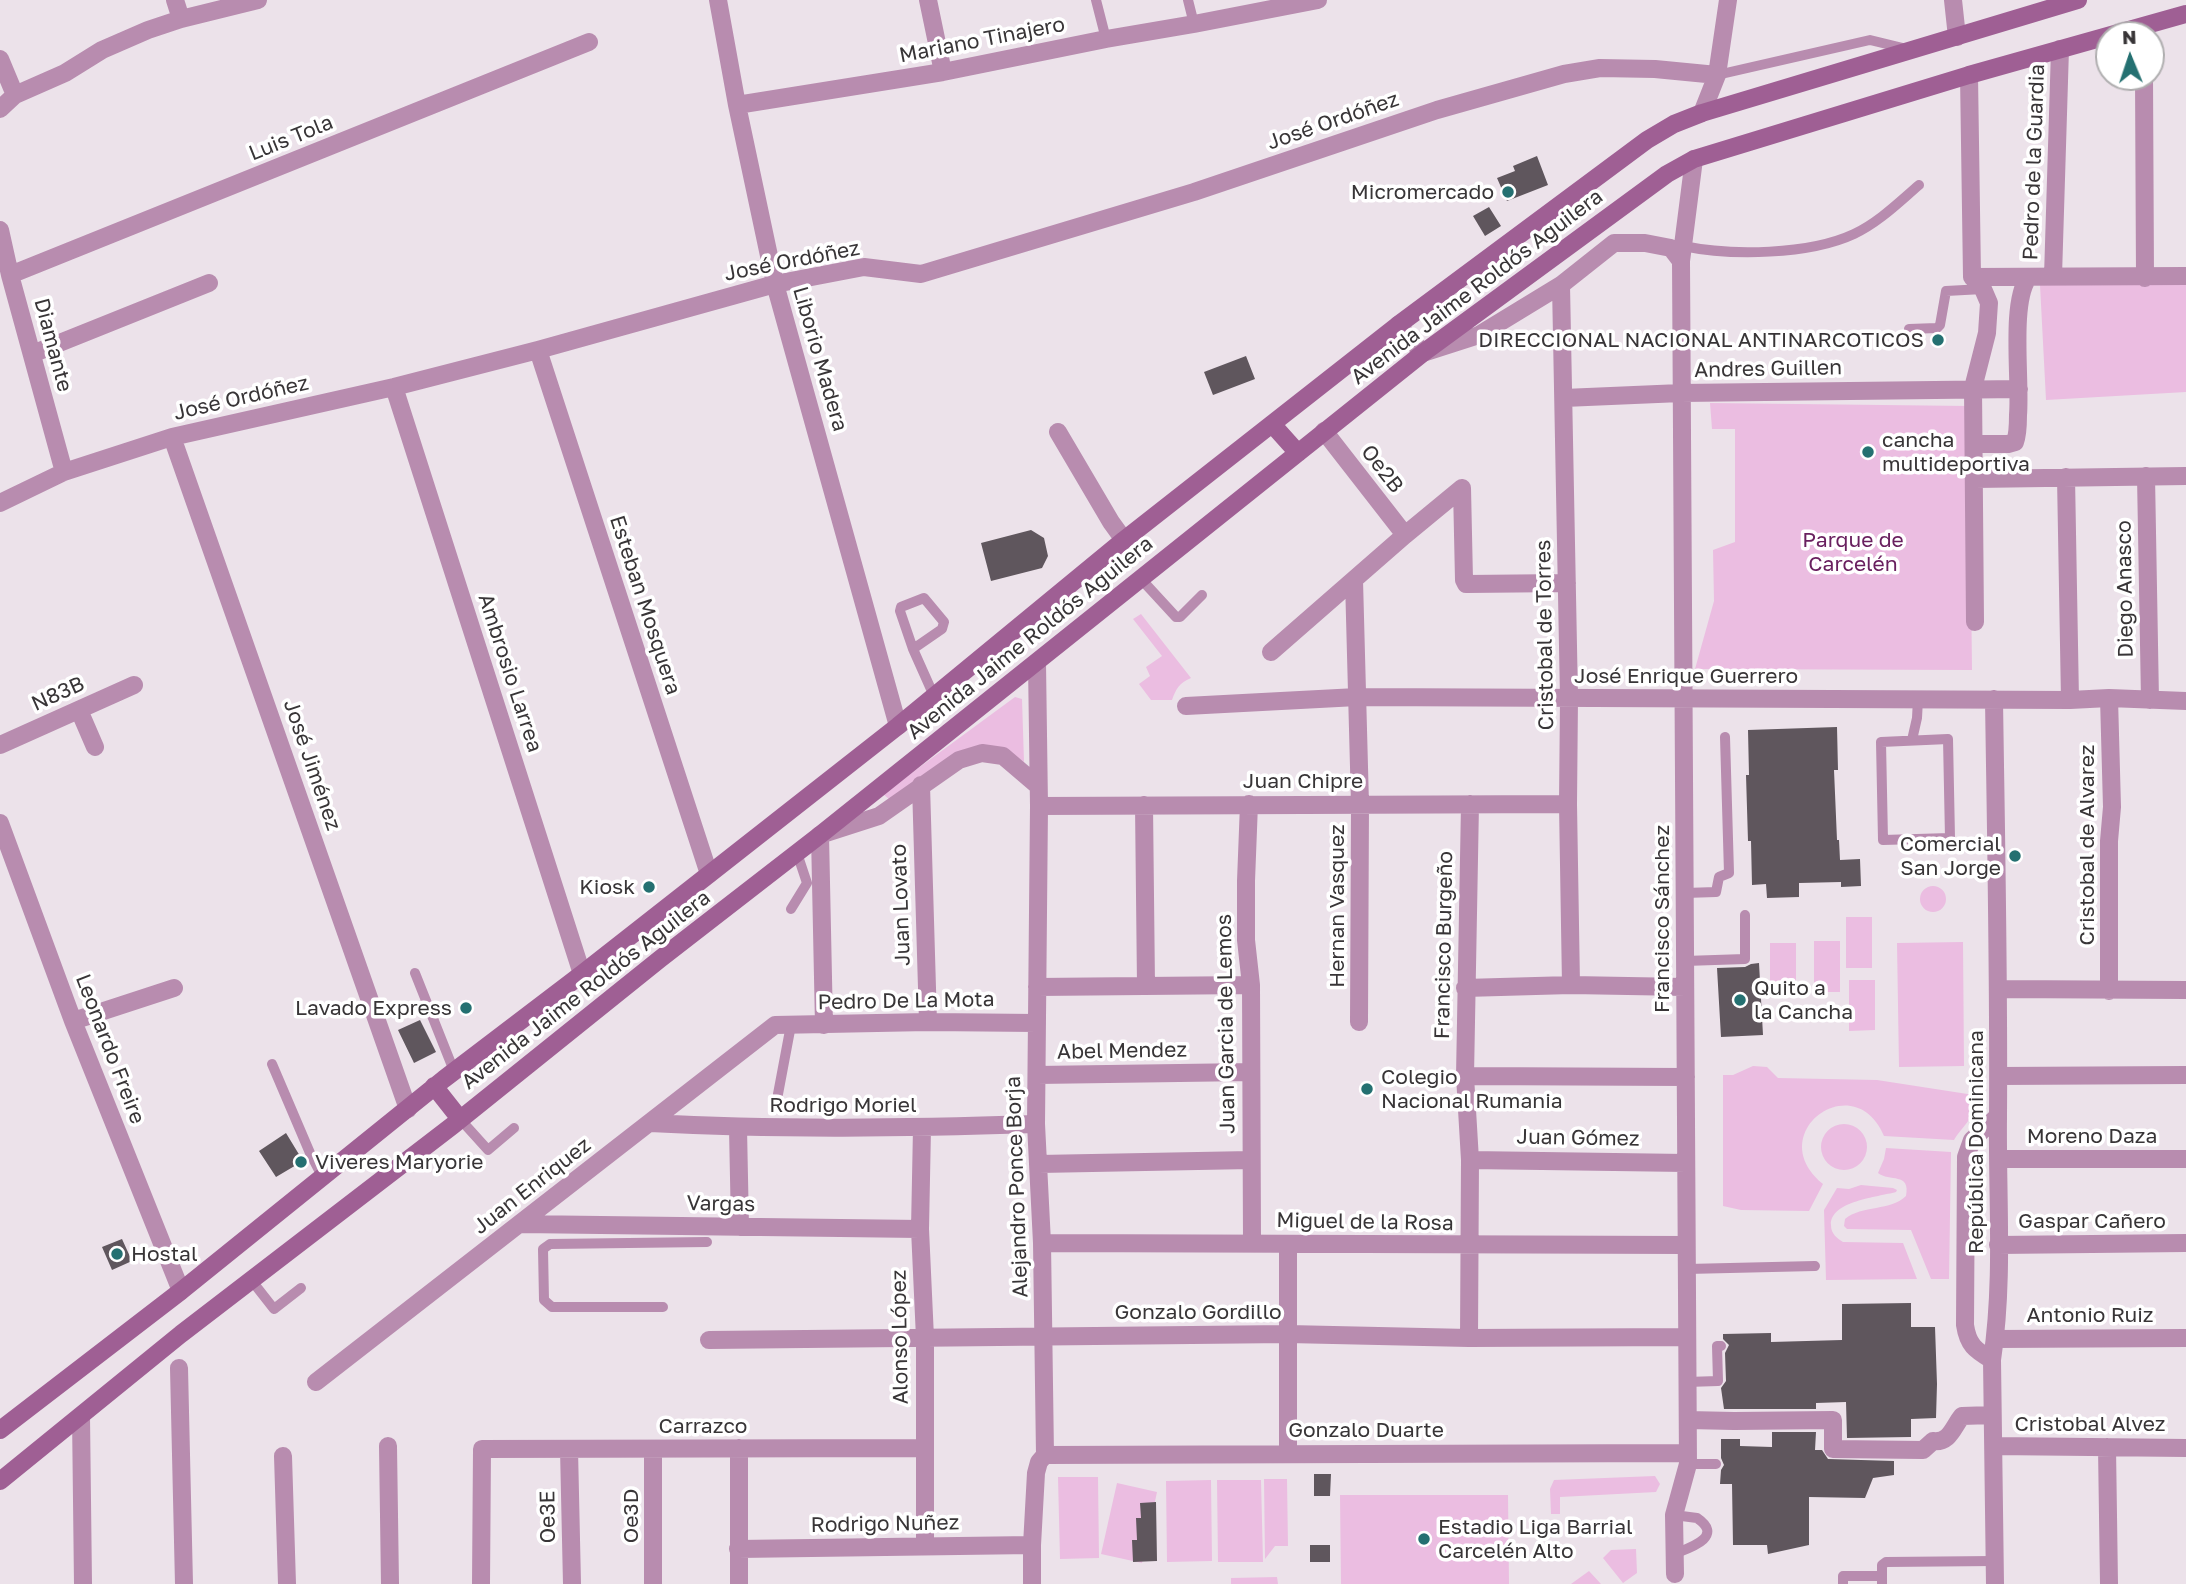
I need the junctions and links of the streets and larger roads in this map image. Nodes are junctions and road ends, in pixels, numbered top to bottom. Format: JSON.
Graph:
{"nodes":[{"id":1,"x":175,"y":0,"type":"edge"},
{"id":2,"x":258,"y":0,"type":"edge"},
{"id":3,"x":718,"y":0,"type":"edge"},
{"id":4,"x":928,"y":0,"type":"edge"},
{"id":5,"x":1318,"y":0,"type":"edge"},
{"id":6,"x":1728,"y":0,"type":"edge"},
{"id":7,"x":1953,"y":0,"type":"edge"},
{"id":8,"x":2078,"y":0,"type":"edge"},
{"id":9,"x":2186,"y":14,"type":"edge"},
{"id":10,"x":181,"y":19,"type":"junction"},
{"id":11,"x":2165,"y":22,"type":"edge"},
{"id":12,"x":1958,"y":37,"type":"junction"},
{"id":13,"x":2095,"y":41,"type":"edge"},
{"id":14,"x":589,"y":43,"type":"dead end"},
{"id":15,"x":2060,"y":49,"type":"junction"},
{"id":16,"x":0,"y":59,"type":"edge"},
{"id":17,"x":943,"y":72,"type":"junction"},
{"id":18,"x":1717,"y":75,"type":"junction"},
{"id":19,"x":1969,"y":75,"type":"junction"},
{"id":20,"x":2144,"y":91,"type":"edge"},
{"id":21,"x":15,"y":96,"type":"junction"},
{"id":22,"x":737,"y":105,"type":"junction"},
{"id":23,"x":0,"y":109,"type":"edge"},
{"id":24,"x":1702,"y":113,"type":"junction"},
{"id":25,"x":1694,"y":159,"type":"junction"},
{"id":26,"x":0,"y":230,"type":"edge"},
{"id":27,"x":1682,"y":254,"type":"junction"},
{"id":28,"x":10,"y":275,"type":"junction"},
{"id":29,"x":2053,"y":276,"type":"junction"},
{"id":30,"x":2186,"y":276,"type":"edge"},
{"id":31,"x":2028,"y":278,"type":"junction"},
{"id":32,"x":2145,"y":278,"type":"junction"},
{"id":33,"x":209,"y":283,"type":"dead end"},
{"id":34,"x":775,"y":284,"type":"junction"},
{"id":35,"x":1561,"y":285,"type":"junction"},
{"id":36,"x":1980,"y":288,"type":"junction"},
{"id":37,"x":2019,"y":315,"type":"junction"},
{"id":38,"x":1398,"y":325,"type":"junction"},
{"id":39,"x":538,"y":350,"type":"junction"},
{"id":40,"x":1423,"y":353,"type":"junction"},
{"id":41,"x":32,"y":354,"type":"junction"},
{"id":42,"x":394,"y":387,"type":"junction"},
{"id":43,"x":1973,"y":388,"type":"junction"},
{"id":44,"x":2019,"y":388,"type":"junction"},
{"id":45,"x":1681,"y":393,"type":"junction"},
{"id":46,"x":1564,"y":398,"type":"junction"},
{"id":47,"x":1272,"y":424,"type":"junction"},
{"id":48,"x":1324,"y":431,"type":"junction"},
{"id":49,"x":1058,"y":432,"type":"dead end"},
{"id":50,"x":172,"y":437,"type":"junction"},
{"id":51,"x":1974,"y":444,"type":"junction"},
{"id":52,"x":1298,"y":453,"type":"junction"},
{"id":53,"x":64,"y":472,"type":"junction"},
{"id":54,"x":2147,"y":476,"type":"junction"},
{"id":55,"x":2186,"y":476,"type":"edge"},
{"id":56,"x":2066,"y":477,"type":"junction"},
{"id":57,"x":1975,"y":479,"type":"junction"},
{"id":58,"x":0,"y":503,"type":"edge"},
{"id":59,"x":1405,"y":535,"type":"junction"},
{"id":60,"x":1124,"y":540,"type":"junction"},
{"id":61,"x":1354,"y":580,"type":"junction"},
{"id":62,"x":1567,"y":583,"type":"junction"},
{"id":63,"x":1975,"y":622,"type":"dead end"},
{"id":64,"x":1271,"y":652,"type":"dead end"},
{"id":65,"x":1037,"y":663,"type":"junction"},
{"id":66,"x":134,"y":685,"type":"dead end"},
{"id":67,"x":1357,"y":697,"type":"junction"},
{"id":68,"x":1569,"y":698,"type":"junction"},
{"id":69,"x":1683,"y":698,"type":"junction"},
{"id":70,"x":2109,"y":698,"type":"junction"},
{"id":71,"x":1994,"y":699,"type":"junction"},
{"id":72,"x":2070,"y":700,"type":"junction"},
{"id":73,"x":2150,"y":700,"type":"junction"},
{"id":74,"x":2186,"y":701,"type":"edge"},
{"id":75,"x":1186,"y":706,"type":"dead end"},
{"id":76,"x":79,"y":710,"type":"junction"},
{"id":77,"x":898,"y":726,"type":"junction"},
{"id":78,"x":0,"y":745,"type":"edge"},
{"id":79,"x":95,"y":747,"type":"dead end"},
{"id":80,"x":921,"y":785,"type":"junction"},
{"id":81,"x":1037,"y":785,"type":"junction"},
{"id":82,"x":1249,"y":804,"type":"junction"},
{"id":83,"x":1360,"y":804,"type":"junction"},
{"id":84,"x":1469,"y":804,"type":"junction"},
{"id":85,"x":1568,"y":804,"type":"junction"},
{"id":86,"x":1144,"y":805,"type":"junction"},
{"id":87,"x":1039,"y":806,"type":"junction"},
{"id":88,"x":0,"y":823,"type":"edge"},
{"id":89,"x":820,"y":835,"type":"junction"},
{"id":90,"x":709,"y":874,"type":"junction"},
{"id":91,"x":582,"y":974,"type":"junction"},
{"id":92,"x":1251,"y":985,"type":"junction"},
{"id":93,"x":1571,"y":985,"type":"junction"},
{"id":94,"x":1146,"y":986,"type":"junction"},
{"id":95,"x":1037,"y":987,"type":"junction"},
{"id":96,"x":1685,"y":987,"type":"junction"},
{"id":97,"x":174,"y":988,"type":"dead end"},
{"id":98,"x":1465,"y":988,"type":"junction"},
{"id":99,"x":1999,"y":989,"type":"junction"},
{"id":100,"x":2186,"y":990,"type":"edge"},
{"id":101,"x":2109,"y":991,"type":"junction"},
{"id":102,"x":73,"y":1021,"type":"junction"},
{"id":103,"x":1359,"y":1022,"type":"dead end"},
{"id":104,"x":928,"y":1023,"type":"junction"},
{"id":105,"x":1037,"y":1023,"type":"junction"},
{"id":106,"x":783,"y":1025,"type":"joint"},
{"id":107,"x":824,"y":1025,"type":"junction"},
{"id":108,"x":1251,"y":1072,"type":"junction"},
{"id":109,"x":1037,"y":1075,"type":"junction"},
{"id":110,"x":2186,"y":1075,"type":"edge"},
{"id":111,"x":1465,"y":1076,"type":"junction"},
{"id":112,"x":1686,"y":1076,"type":"junction"},
{"id":113,"x":1999,"y":1076,"type":"junction"},
{"id":114,"x":434,"y":1086,"type":"junction"},
{"id":115,"x":408,"y":1109,"type":"junction"},
{"id":116,"x":1998,"y":1116,"type":"junction"},
{"id":117,"x":460,"y":1119,"type":"junction"},
{"id":118,"x":650,"y":1123,"type":"junction"},
{"id":119,"x":1036,"y":1124,"type":"junction"},
{"id":120,"x":738,"y":1128,"type":"junction"},
{"id":121,"x":922,"y":1128,"type":"junction"},
{"id":122,"x":1998,"y":1158,"type":"junction"},
{"id":123,"x":2186,"y":1159,"type":"edge"},
{"id":124,"x":1251,"y":1160,"type":"junction"},
{"id":125,"x":1470,"y":1160,"type":"junction"},
{"id":126,"x":1686,"y":1163,"type":"junction"},
{"id":127,"x":1039,"y":1164,"type":"junction"},
{"id":128,"x":521,"y":1224,"type":"junction"},
{"id":129,"x":740,"y":1227,"type":"junction"},
{"id":130,"x":920,"y":1229,"type":"junction"},
{"id":131,"x":1042,"y":1243,"type":"junction"},
{"id":132,"x":1252,"y":1243,"type":"junction"},
{"id":133,"x":2186,"y":1243,"type":"edge"},
{"id":134,"x":1288,"y":1244,"type":"junction"},
{"id":135,"x":1470,"y":1245,"type":"junction"},
{"id":136,"x":1686,"y":1245,"type":"junction"},
{"id":137,"x":1998,"y":1245,"type":"junction"},
{"id":138,"x":181,"y":1291,"type":"junction"},
{"id":139,"x":1288,"y":1334,"type":"junction"},
{"id":140,"x":1044,"y":1335,"type":"junction"},
{"id":141,"x":1687,"y":1337,"type":"junction"},
{"id":142,"x":925,"y":1338,"type":"junction"},
{"id":143,"x":1469,"y":1338,"type":"junction"},
{"id":144,"x":2186,"y":1338,"type":"edge"},
{"id":145,"x":1995,"y":1339,"type":"junction"},
{"id":146,"x":709,"y":1340,"type":"dead end"},
{"id":147,"x":1992,"y":1360,"type":"junction"},
{"id":148,"x":179,"y":1368,"type":"dead end"},
{"id":149,"x":316,"y":1382,"type":"dead end"},
{"id":150,"x":1993,"y":1415,"type":"junction"},
{"id":151,"x":81,"y":1416,"type":"junction"},
{"id":152,"x":1688,"y":1420,"type":"junction"},
{"id":153,"x":0,"y":1430,"type":"edge"},
{"id":154,"x":388,"y":1446,"type":"dead end"},
{"id":155,"x":1994,"y":1447,"type":"junction"},
{"id":156,"x":2106,"y":1447,"type":"junction"},
{"id":157,"x":653,"y":1448,"type":"junction"},
{"id":158,"x":738,"y":1448,"type":"junction"},
{"id":159,"x":925,"y":1448,"type":"junction"},
{"id":160,"x":2186,"y":1448,"type":"edge"},
{"id":161,"x":569,"y":1449,"type":"junction"},
{"id":162,"x":1288,"y":1453,"type":"junction"},
{"id":163,"x":1045,"y":1455,"type":"junction"},
{"id":164,"x":283,"y":1457,"type":"dead end"},
{"id":165,"x":1688,"y":1459,"type":"junction"},
{"id":166,"x":0,"y":1481,"type":"edge"},
{"id":167,"x":1032,"y":1545,"type":"junction"},
{"id":168,"x":925,"y":1546,"type":"junction"},
{"id":169,"x":738,"y":1549,"type":"junction"},
{"id":170,"x":1675,"y":1574,"type":"dead end"},
{"id":171,"x":83,"y":1584,"type":"edge"},
{"id":172,"x":184,"y":1584,"type":"edge"},
{"id":173,"x":287,"y":1584,"type":"edge"},
{"id":174,"x":390,"y":1584,"type":"edge"},
{"id":175,"x":481,"y":1584,"type":"edge"},
{"id":176,"x":572,"y":1584,"type":"edge"},
{"id":177,"x":653,"y":1584,"type":"edge"},
{"id":178,"x":739,"y":1584,"type":"edge"},
{"id":179,"x":1032,"y":1584,"type":"edge"},
{"id":180,"x":1995,"y":1584,"type":"edge"},
{"id":181,"x":2109,"y":1584,"type":"edge"}],
"edges":[{"from":1,"to":10,"type":"street"},
{"from":2,"to":10,"type":"street"},
{"from":3,"to":22,"type":"street","name":"Liborio Madera"},
{"from":4,"to":17,"type":"street"},
{"from":5,"to":17,"type":"street","name":"Mariano Tinajero"},
{"from":6,"to":18,"type":"street"},
{"from":7,"to":12,"type":"street"},
{"from":8,"to":12,"type":"street","name":"Avenida Jaime Roldós Aguilera"},
{"from":9,"to":11,"type":"street","name":"Avenida Jaime Roldós Aguilera"},
{"from":10,"to":21,"type":"street"},
{"from":12,"to":24,"type":"street","name":"Avenida Jaime Roldós Aguilera"},
{"from":13,"to":15,"type":"street","name":"Avenida Jaime Roldós Aguilera"},
{"from":14,"to":28,"type":"street","name":"Luis Tola"},
{"from":15,"to":19,"type":"street","name":"Avenida Jaime Roldós Aguilera"},
{"from":15,"to":29,"type":"street","name":"Pedro de la Guardia"},
{"from":16,"to":21,"type":"street"},
{"from":17,"to":22,"type":"street","name":"Mariano Tinajero"},
{"from":18,"to":24,"type":"street"},
{"from":18,"to":34,"type":"street","name":"José Ordóñez"},
{"from":19,"to":25,"type":"street","name":"Avenida Jaime Roldós Aguilera"},
{"from":19,"to":36,"type":"street"},
{"from":20,"to":32,"type":"street"},
{"from":21,"to":23,"type":"street"},
{"from":22,"to":34,"type":"street","name":"Liborio Madera"},
{"from":24,"to":38,"type":"street","name":"Avenida Jaime Roldós Aguilera"},
{"from":25,"to":27,"type":"street","name":"Francisco Sánchez"},
{"from":25,"to":40,"type":"street","name":"Avenida Jaime Roldós Aguilera"},
{"from":26,"to":28,"type":"street","name":"Diamante"},
{"from":27,"to":35,"type":"street"},
{"from":27,"to":45,"type":"street","name":"Francisco Sánchez"},
{"from":28,"to":41,"type":"street","name":"Diamante"},
{"from":29,"to":31,"type":"street"},
{"from":29,"to":32,"type":"street"},
{"from":30,"to":32,"type":"street"},
{"from":31,"to":36,"type":"street"},
{"from":31,"to":37,"type":"street"},
{"from":33,"to":41,"type":"street"},
{"from":34,"to":39,"type":"street","name":"José Ordóñez"},
{"from":34,"to":77,"type":"street","name":"Liborio Madera"},
{"from":35,"to":40,"type":"street"},
{"from":35,"to":46,"type":"street","name":"Cristobal de Torres"},
{"from":36,"to":37,"type":"street"},
{"from":36,"to":43,"type":"street"},
{"from":37,"to":44,"type":"street"},
{"from":38,"to":40,"type":"street"},
{"from":38,"to":47,"type":"street","name":"Avenida Jaime Roldós Aguilera"},
{"from":39,"to":42,"type":"street","name":"José Ordóñez"},
{"from":39,"to":90,"type":"street","name":"Esteban Mosquera"},
{"from":40,"to":48,"type":"street","name":"Avenida Jaime Roldós Aguilera"},
{"from":41,"to":53,"type":"street","name":"Diamante"},
{"from":42,"to":50,"type":"street","name":"José Ordóñez"},
{"from":42,"to":91,"type":"street","name":"Ambrosio Larrea"},
{"from":43,"to":44,"type":"street","name":"Andres Guillen"},
{"from":43,"to":45,"type":"street","name":"Andres Guillen"},
{"from":43,"to":51,"type":"street"},
{"from":44,"to":51,"type":"street"},
{"from":45,"to":46,"type":"street","name":"Andres Guillen"},
{"from":45,"to":69,"type":"street","name":"Francisco Sánchez"},
{"from":46,"to":62,"type":"street","name":"Cristobal de Torres"},
{"from":47,"to":52,"type":"street"},
{"from":47,"to":60,"type":"street","name":"Avenida Jaime Roldós Aguilera"},
{"from":48,"to":52,"type":"street","name":"Avenida Jaime Roldós Aguilera"},
{"from":48,"to":59,"type":"street","name":"Oe2B"},
{"from":49,"to":60,"type":"street"},
{"from":50,"to":53,"type":"street","name":"José Ordóñez"},
{"from":50,"to":115,"type":"street","name":"José Jiménez"},
{"from":51,"to":57,"type":"street"},
{"from":52,"to":65,"type":"street","name":"Avenida Jaime Roldós Aguilera"},
{"from":53,"to":58,"type":"street","name":"José Ordóñez"},
{"from":54,"to":55,"type":"street"},
{"from":54,"to":56,"type":"street"},
{"from":54,"to":73,"type":"street","name":"Diego Anasco"},
{"from":56,"to":57,"type":"street"},
{"from":56,"to":72,"type":"street"},
{"from":57,"to":63,"type":"street"},
{"from":59,"to":61,"type":"street"},
{"from":59,"to":62,"type":"street"},
{"from":60,"to":77,"type":"street","name":"Avenida Jaime Roldós Aguilera"},
{"from":61,"to":64,"type":"street"},
{"from":61,"to":67,"type":"street","name":"Hernan Vasquez"},
{"from":62,"to":68,"type":"street","name":"Cristobal de Torres"},
{"from":65,"to":81,"type":"street","name":"Alejandro Ponce Borja"},
{"from":65,"to":89,"type":"street","name":"Avenida Jaime Roldós Aguilera"},
{"from":66,"to":76,"type":"street","name":"N83B"},
{"from":67,"to":68,"type":"street","name":"José Enrique Guerrero"},
{"from":67,"to":75,"type":"street","name":"José Enrique Guerrero"},
{"from":67,"to":83,"type":"street","name":"Hernan Vasquez"},
{"from":68,"to":69,"type":"street","name":"José Enrique Guerrero"},
{"from":68,"to":85,"type":"street","name":"Cristobal de Torres"},
{"from":69,"to":71,"type":"street","name":"José Enrique Guerrero"},
{"from":69,"to":96,"type":"street","name":"Francisco Sánchez"},
{"from":70,"to":72,"type":"street","name":"José Enrique Guerrero"},
{"from":70,"to":73,"type":"street","name":"José Enrique Guerrero"},
{"from":70,"to":101,"type":"street","name":"Cristobal de Alvarez"},
{"from":71,"to":72,"type":"street","name":"José Enrique Guerrero"},
{"from":71,"to":99,"type":"street","name":"República Dominicana"},
{"from":73,"to":74,"type":"street","name":"José Enrique Guerrero"},
{"from":76,"to":78,"type":"street","name":"N83B"},
{"from":76,"to":79,"type":"street"},
{"from":77,"to":90,"type":"street","name":"Avenida Jaime Roldós Aguilera"},
{"from":80,"to":81,"type":"street"},
{"from":80,"to":89,"type":"street"},
{"from":80,"to":104,"type":"street","name":"Juan Lovato"},
{"from":81,"to":87,"type":"street","name":"Alejandro Ponce Borja"},
{"from":82,"to":83,"type":"street","name":"Juan Chipre"},
{"from":82,"to":86,"type":"street","name":"Juan Chipre"},
{"from":82,"to":92,"type":"street","name":"Juan Garcia de Lemos"},
{"from":83,"to":84,"type":"street","name":"Juan Chipre"},
{"from":83,"to":103,"type":"street","name":"Hernan Vasquez"},
{"from":84,"to":85,"type":"street","name":"Juan Chipre"},
{"from":84,"to":98,"type":"street","name":"Francisco Burgeño"},
{"from":85,"to":93,"type":"street","name":"Cristobal de Torres"},
{"from":86,"to":87,"type":"street","name":"Juan Chipre"},
{"from":86,"to":94,"type":"street"},
{"from":87,"to":95,"type":"street","name":"Alejandro Ponce Borja"},
{"from":88,"to":102,"type":"street","name":"Leonardo Freire"},
{"from":89,"to":107,"type":"street"},
{"from":89,"to":117,"type":"street","name":"Avenida Jaime Roldós Aguilera"},
{"from":90,"to":91,"type":"street","name":"Avenida Jaime Roldós Aguilera"},
{"from":91,"to":114,"type":"street","name":"Avenida Jaime Roldós Aguilera"},
{"from":92,"to":94,"type":"street"},
{"from":92,"to":108,"type":"street","name":"Juan Garcia de Lemos"},
{"from":93,"to":96,"type":"street"},
{"from":93,"to":98,"type":"street"},
{"from":94,"to":95,"type":"street"},
{"from":95,"to":105,"type":"street","name":"Alejandro Ponce Borja"},
{"from":96,"to":112,"type":"street","name":"Francisco Sánchez"},
{"from":97,"to":102,"type":"street"},
{"from":98,"to":111,"type":"street","name":"Francisco Burgeño"},
{"from":99,"to":101,"type":"street"},
{"from":99,"to":113,"type":"street","name":"República Dominicana"},
{"from":100,"to":101,"type":"street"},
{"from":102,"to":138,"type":"street","name":"Leonardo Freire"},
{"from":104,"to":105,"type":"street","name":"Pedro De La Mota"},
{"from":104,"to":107,"type":"street","name":"Pedro De La Mota"},
{"from":105,"to":109,"type":"street","name":"Alejandro Ponce Borja"},
{"from":106,"to":107,"type":"street","name":"Pedro De La Mota"},
{"from":106,"to":118,"type":"street","name":"Juan Enriquez"},
{"from":108,"to":109,"type":"street","name":"Abel Mendez"},
{"from":108,"to":124,"type":"street","name":"Juan Garcia de Lemos"},
{"from":109,"to":119,"type":"street","name":"Alejandro Ponce Borja"},
{"from":110,"to":113,"type":"street"},
{"from":111,"to":112,"type":"street"},
{"from":111,"to":125,"type":"street","name":"Francisco Burgeño"},
{"from":112,"to":126,"type":"street","name":"Francisco Sánchez"},
{"from":113,"to":116,"type":"street","name":"República Dominicana"},
{"from":114,"to":115,"type":"street","name":"Avenida Jaime Roldós Aguilera"},
{"from":114,"to":117,"type":"street"},
{"from":115,"to":138,"type":"street","name":"Avenida Jaime Roldós Aguilera"},
{"from":116,"to":122,"type":"street","name":"República Dominicana"},
{"from":116,"to":147,"type":"street"},
{"from":117,"to":151,"type":"street","name":"Avenida Jaime Roldós Aguilera"},
{"from":118,"to":120,"type":"street","name":"Rodrigo Moriel"},
{"from":118,"to":128,"type":"street","name":"Juan Enriquez"},
{"from":119,"to":121,"type":"street","name":"Rodrigo Moriel"},
{"from":119,"to":127,"type":"street","name":"Alejandro Ponce Borja"},
{"from":120,"to":121,"type":"street","name":"Rodrigo Moriel"},
{"from":120,"to":129,"type":"street"},
{"from":121,"to":130,"type":"street","name":"Alonso López"},
{"from":122,"to":123,"type":"street","name":"Moreno Daza"},
{"from":122,"to":137,"type":"street","name":"República Dominicana"},
{"from":124,"to":127,"type":"street"},
{"from":124,"to":132,"type":"street","name":"Juan Garcia de Lemos"},
{"from":125,"to":126,"type":"street","name":"Juan Gómez"},
{"from":125,"to":135,"type":"street","name":"Francisco Burgeño"},
{"from":126,"to":136,"type":"street","name":"Francisco Sánchez"},
{"from":127,"to":131,"type":"street","name":"Alejandro Ponce Borja"},
{"from":128,"to":129,"type":"street","name":"Vargas"},
{"from":128,"to":149,"type":"street","name":"Juan Enriquez"},
{"from":129,"to":130,"type":"street","name":"Vargas"},
{"from":130,"to":142,"type":"street","name":"Alonso López"},
{"from":131,"to":132,"type":"street","name":"Miguel de la Rosa"},
{"from":131,"to":140,"type":"street","name":"Alejandro Ponce Borja"},
{"from":132,"to":134,"type":"street","name":"Miguel de la Rosa"},
{"from":133,"to":137,"type":"street","name":"Gaspar Cañero"},
{"from":134,"to":135,"type":"street","name":"Miguel de la Rosa"},
{"from":134,"to":139,"type":"street"},
{"from":135,"to":136,"type":"street","name":"Miguel de la Rosa"},
{"from":135,"to":143,"type":"street","name":"Francisco Burgeño"},
{"from":136,"to":141,"type":"street","name":"Francisco Sánchez"},
{"from":137,"to":145,"type":"street","name":"República Dominicana"},
{"from":138,"to":153,"type":"street","name":"Avenida Jaime Roldós Aguilera"},
{"from":139,"to":140,"type":"street","name":"Gonzalo Gordillo"},
{"from":139,"to":143,"type":"street","name":"Gonzalo Gordillo"},
{"from":139,"to":162,"type":"street"},
{"from":140,"to":142,"type":"street","name":"Gonzalo Gordillo"},
{"from":140,"to":163,"type":"street","name":"Alejandro Ponce Borja"},
{"from":141,"to":143,"type":"street","name":"Gonzalo Gordillo"},
{"from":141,"to":152,"type":"street","name":"Francisco Sánchez"},
{"from":142,"to":146,"type":"street","name":"Gonzalo Gordillo"},
{"from":142,"to":159,"type":"street","name":"Alonso López"},
{"from":144,"to":145,"type":"street","name":"Antonio Ruiz"},
{"from":145,"to":147,"type":"street","name":"República Dominicana"},
{"from":147,"to":150,"type":"street","name":"República Dominicana"},
{"from":148,"to":172,"type":"street"},
{"from":150,"to":152,"type":"street"},
{"from":150,"to":155,"type":"street","name":"República Dominicana"},
{"from":151,"to":166,"type":"street","name":"Avenida Jaime Roldós Aguilera"},
{"from":151,"to":171,"type":"street"},
{"from":152,"to":165,"type":"street","name":"Francisco Sánchez"},
{"from":154,"to":174,"type":"street"},
{"from":155,"to":156,"type":"street","name":"Cristobal Alvez"},
{"from":155,"to":180,"type":"street","name":"República Dominicana"},
{"from":156,"to":160,"type":"street","name":"Cristobal Alvez"},
{"from":156,"to":181,"type":"street"},
{"from":157,"to":158,"type":"street","name":"Carrazco"},
{"from":157,"to":161,"type":"street","name":"Carrazco"},
{"from":157,"to":177,"type":"street","name":"Oe3D"},
{"from":158,"to":159,"type":"street","name":"Carrazco"},
{"from":158,"to":169,"type":"street"},
{"from":159,"to":168,"type":"street","name":"Alonso López"},
{"from":161,"to":175,"type":"street","name":"Carrazco"},
{"from":161,"to":176,"type":"street","name":"Oe3E"},
{"from":162,"to":163,"type":"street","name":"Gonzalo Duarte"},
{"from":162,"to":165,"type":"street","name":"Gonzalo Duarte"},
{"from":163,"to":167,"type":"street","name":"Alejandro Ponce Borja"},
{"from":164,"to":173,"type":"street"},
{"from":165,"to":170,"type":"street","name":"Francisco Sánchez"},
{"from":167,"to":168,"type":"street","name":"Rodrigo Nuñez"},
{"from":167,"to":179,"type":"street","name":"Alejandro Ponce Borja"},
{"from":168,"to":169,"type":"street","name":"Rodrigo Nuñez"},
{"from":169,"to":178,"type":"street"}]}
